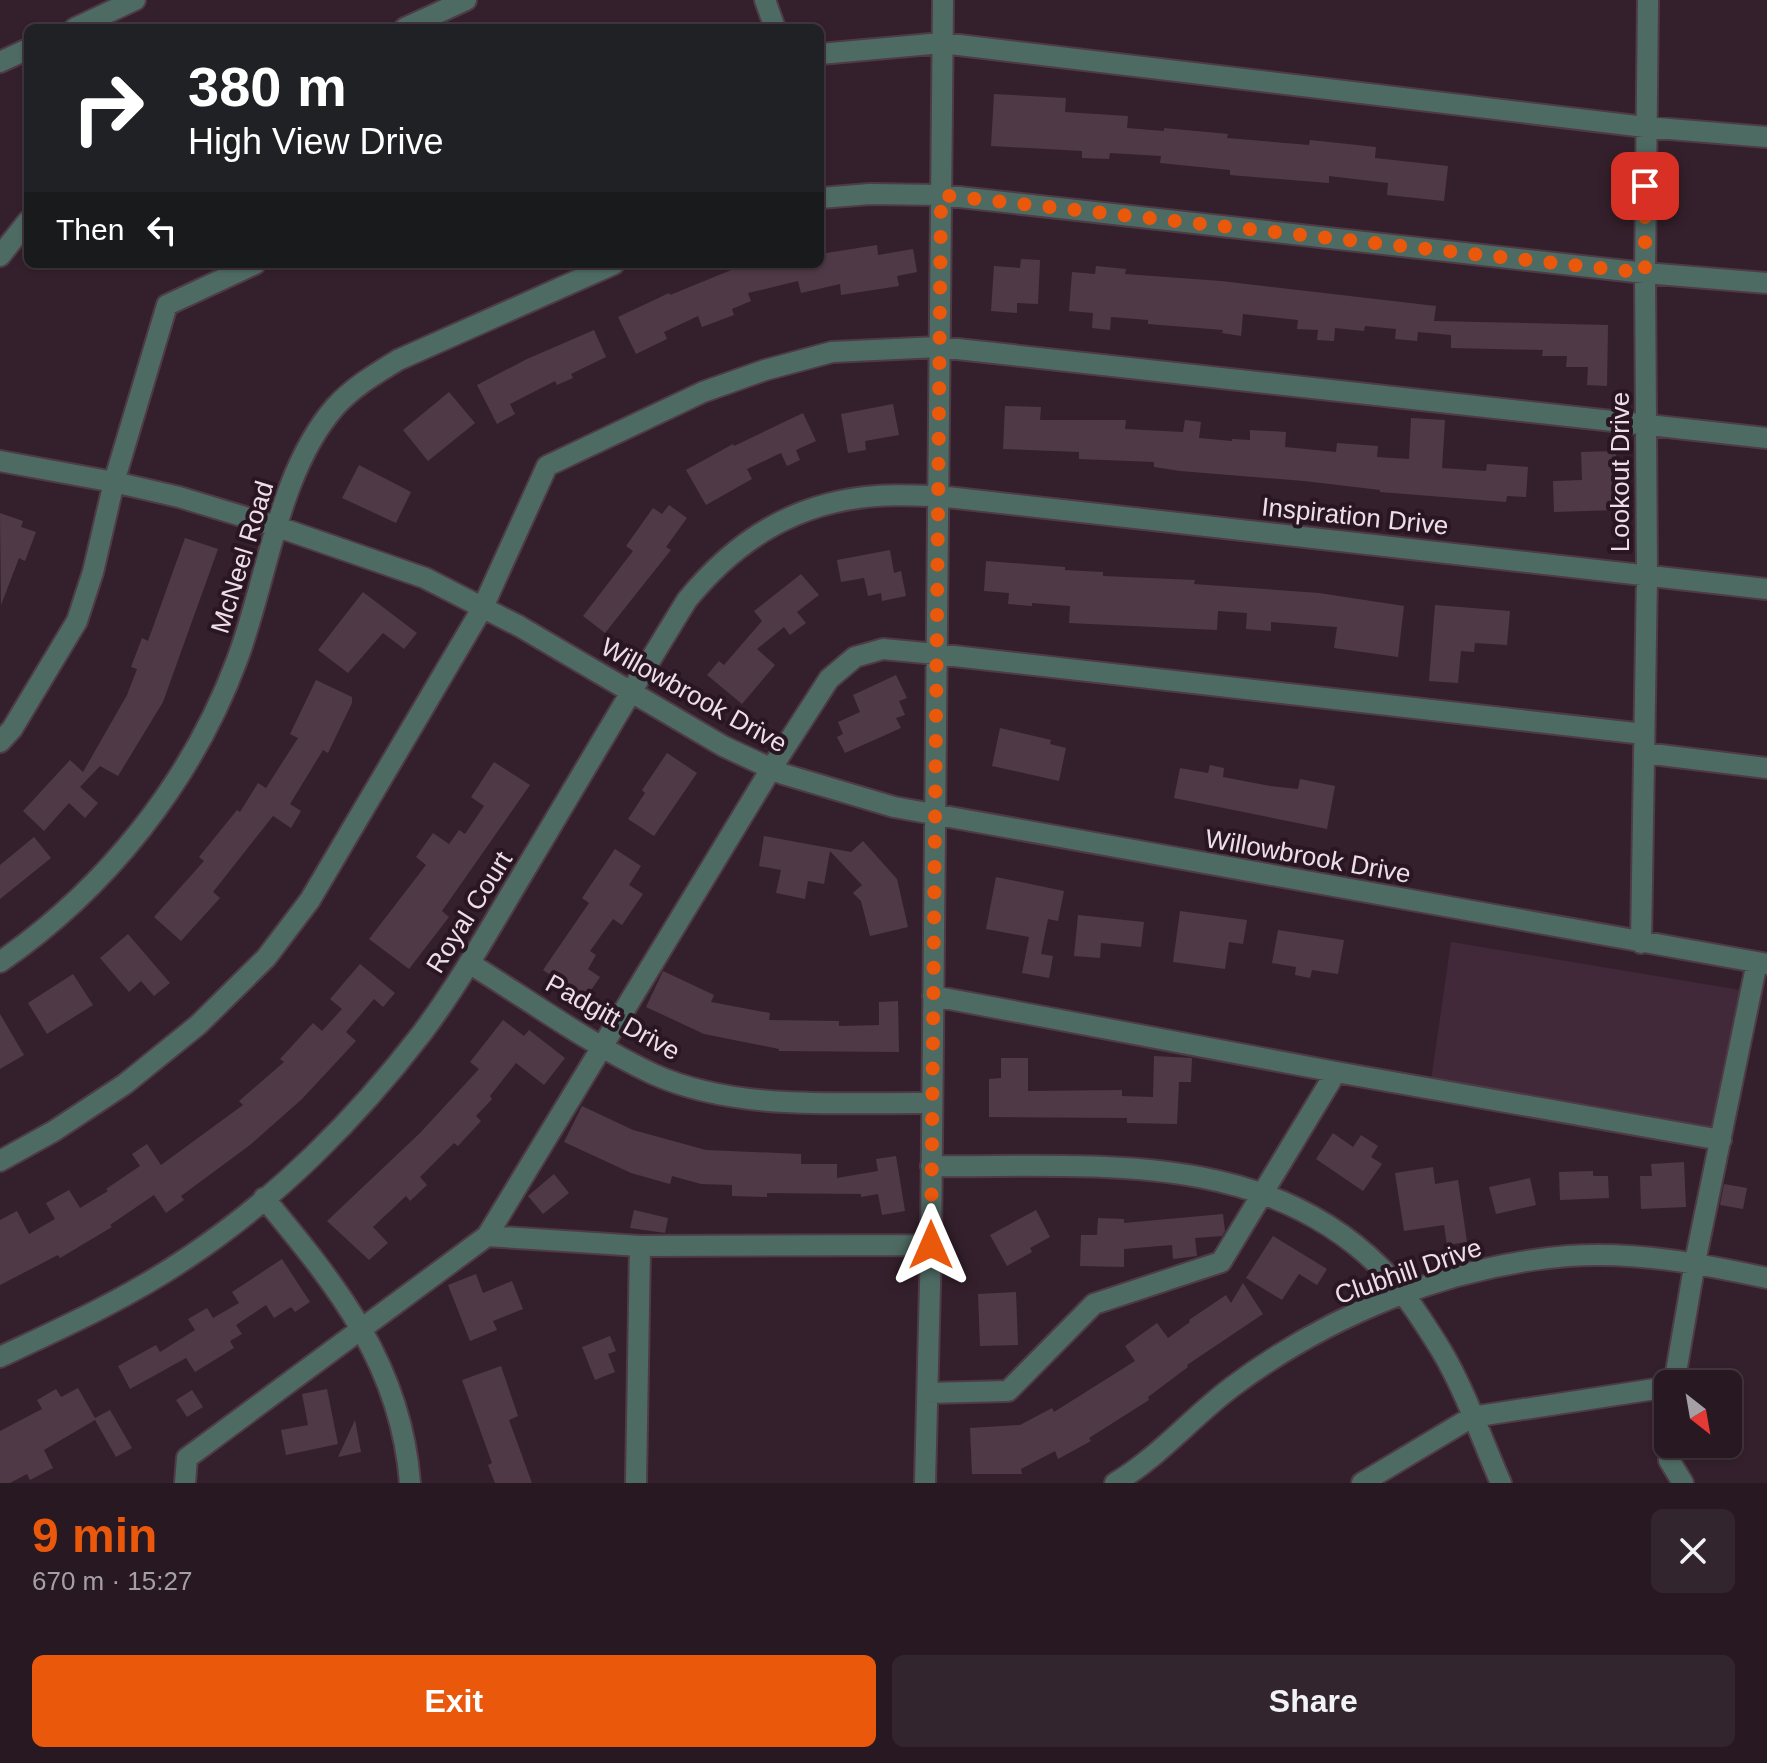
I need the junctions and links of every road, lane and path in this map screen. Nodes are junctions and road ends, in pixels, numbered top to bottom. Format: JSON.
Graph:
{"nodes":[{"id":1,"x":135,"y":0,"type":"edge"},
{"id":2,"x":466,"y":0,"type":"edge"},
{"id":3,"x":765,"y":0,"type":"edge"},
{"id":4,"x":943,"y":0,"type":"edge"},
{"id":5,"x":1648,"y":0,"type":"edge"},
{"id":6,"x":84,"y":24,"type":"edge"},
{"id":7,"x":414,"y":24,"type":"edge"},
{"id":8,"x":774,"y":24,"type":"edge"},
{"id":9,"x":942,"y":43,"type":"junction"},
{"id":10,"x":24,"y":51,"type":"edge"},
{"id":11,"x":824,"y":54,"type":"edge"},
{"id":12,"x":0,"y":62,"type":"edge"},
{"id":13,"x":1645,"y":127,"type":"junction"},
{"id":14,"x":1767,"y":137,"type":"edge"},
{"id":15,"x":941,"y":195,"type":"junction"},
{"id":16,"x":824,"y":198,"type":"edge"},
{"id":17,"x":24,"y":226,"type":"edge"},
{"id":18,"x":0,"y":256,"type":"edge"},
{"id":19,"x":246,"y":268,"type":"edge"},
{"id":20,"x":605,"y":268,"type":"edge"},
{"id":21,"x":1645,"y":273,"type":"junction"},
{"id":22,"x":1767,"y":283,"type":"edge"},
{"id":23,"x":939,"y":347,"type":"junction"},
{"id":24,"x":1646,"y":424,"type":"junction"},
{"id":25,"x":1767,"y":438,"type":"edge"},
{"id":26,"x":0,"y":461,"type":"edge"},
{"id":27,"x":114,"y":482,"type":"junction"},
{"id":28,"x":938,"y":496,"type":"junction"},
{"id":29,"x":278,"y":527,"type":"junction"},
{"id":30,"x":1647,"y":575,"type":"junction"},
{"id":31,"x":1767,"y":589,"type":"edge"},
{"id":32,"x":483,"y":607,"type":"junction"},
{"id":33,"x":936,"y":654,"type":"junction"},
{"id":34,"x":632,"y":693,"type":"junction"},
{"id":35,"x":0,"y":742,"type":"edge"},
{"id":36,"x":1644,"y":744,"type":"junction"},
{"id":37,"x":1767,"y":768,"type":"edge"},
{"id":38,"x":771,"y":769,"type":"junction"},
{"id":39,"x":934,"y":814,"type":"junction"},
{"id":40,"x":1641,"y":943,"type":"junction"},
{"id":41,"x":0,"y":962,"type":"edge"},
{"id":42,"x":469,"y":963,"type":"junction"},
{"id":43,"x":1762,"y":963,"type":"edge"},
{"id":44,"x":933,"y":996,"type":"junction"},
{"id":45,"x":603,"y":1047,"type":"junction"},
{"id":46,"x":1336,"y":1072,"type":"junction"},
{"id":47,"x":932,"y":1103,"type":"junction"},
{"id":48,"x":1721,"y":1140,"type":"junction"},
{"id":49,"x":0,"y":1161,"type":"edge"},
{"id":50,"x":931,"y":1166,"type":"junction"},
{"id":51,"x":1263,"y":1192,"type":"junction"},
{"id":52,"x":264,"y":1198,"type":"junction"},
{"id":53,"x":487,"y":1236,"type":"junction"},
{"id":54,"x":931,"y":1245,"type":"junction"},
{"id":55,"x":640,"y":1246,"type":"junction"},
{"id":56,"x":1695,"y":1262,"type":"junction"},
{"id":57,"x":1767,"y":1278,"type":"edge"},
{"id":58,"x":1404,"y":1295,"type":"junction"},
{"id":59,"x":364,"y":1330,"type":"junction"},
{"id":60,"x":0,"y":1357,"type":"edge"},
{"id":61,"x":1676,"y":1370,"type":"edge"},
{"id":62,"x":1654,"y":1389,"type":"edge"},
{"id":63,"x":928,"y":1393,"type":"junction"},
{"id":64,"x":1472,"y":1417,"type":"junction"},
{"id":65,"x":1669,"y":1458,"type":"edge"},
{"id":66,"x":185,"y":1483,"type":"edge"},
{"id":67,"x":410,"y":1483,"type":"edge"},
{"id":68,"x":636,"y":1483,"type":"edge"},
{"id":69,"x":925,"y":1483,"type":"edge"},
{"id":70,"x":1115,"y":1483,"type":"edge"},
{"id":71,"x":1362,"y":1483,"type":"edge"},
{"id":72,"x":1501,"y":1483,"type":"edge"},
{"id":73,"x":1683,"y":1483,"type":"edge"}],
"edges":[{"from":1,"to":6,"type":"street"},
{"from":2,"to":7,"type":"street"},
{"from":3,"to":8,"type":"street"},
{"from":4,"to":9,"type":"street"},
{"from":5,"to":13,"type":"street","name":"Lookout Drive"},
{"from":9,"to":11,"type":"street"},
{"from":9,"to":13,"type":"street"},
{"from":9,"to":15,"type":"street"},
{"from":10,"to":12,"type":"street"},
{"from":13,"to":14,"type":"street"},
{"from":13,"to":21,"type":"street","name":"Lookout Drive"},
{"from":15,"to":16,"type":"street"},
{"from":15,"to":21,"type":"street"},
{"from":15,"to":23,"type":"street"},
{"from":17,"to":18,"type":"street"},
{"from":19,"to":27,"type":"street"},
{"from":20,"to":29,"type":"street","name":"McNeel Road"},
{"from":21,"to":22,"type":"street"},
{"from":21,"to":24,"type":"street","name":"Lookout Drive"},
{"from":23,"to":24,"type":"street"},
{"from":23,"to":28,"type":"street"},
{"from":23,"to":32,"type":"street"},
{"from":24,"to":25,"type":"street"},
{"from":24,"to":30,"type":"street","name":"Lookout Drive"},
{"from":26,"to":27,"type":"street","name":"Willowbrook Drive"},
{"from":27,"to":29,"type":"street","name":"Willowbrook Drive"},
{"from":27,"to":35,"type":"street"},
{"from":28,"to":30,"type":"street","name":"Inspiration Drive"},
{"from":28,"to":33,"type":"street"},
{"from":28,"to":34,"type":"street","name":"Royal Court"},
{"from":29,"to":32,"type":"street","name":"Willowbrook Drive"},
{"from":29,"to":41,"type":"street","name":"McNeel Road"},
{"from":30,"to":31,"type":"street","name":"Inspiration Drive"},
{"from":30,"to":36,"type":"street","name":"Lookout Drive"},
{"from":32,"to":34,"type":"street","name":"Willowbrook Drive"},
{"from":32,"to":49,"type":"street"},
{"from":33,"to":36,"type":"street"},
{"from":33,"to":38,"type":"street"},
{"from":33,"to":39,"type":"street"},
{"from":34,"to":38,"type":"street","name":"Willowbrook Drive"},
{"from":34,"to":42,"type":"street","name":"Royal Court"},
{"from":36,"to":37,"type":"street"},
{"from":36,"to":40,"type":"street","name":"Lookout Drive"},
{"from":38,"to":39,"type":"street","name":"Willowbrook Drive"},
{"from":38,"to":45,"type":"street"},
{"from":39,"to":40,"type":"street","name":"Willowbrook Drive"},
{"from":39,"to":44,"type":"street"},
{"from":40,"to":43,"type":"street","name":"Willowbrook Drive"},
{"from":42,"to":45,"type":"street","name":"Padgitt Drive"},
{"from":42,"to":52,"type":"street","name":"Royal Court"},
{"from":43,"to":48,"type":"street"},
{"from":44,"to":46,"type":"street"},
{"from":44,"to":47,"type":"street"},
{"from":45,"to":47,"type":"street","name":"Padgitt Drive"},
{"from":45,"to":53,"type":"street"},
{"from":46,"to":48,"type":"street"},
{"from":46,"to":51,"type":"street"},
{"from":47,"to":50,"type":"street"},
{"from":48,"to":56,"type":"street"},
{"from":50,"to":51,"type":"street"},
{"from":50,"to":54,"type":"street"},
{"from":51,"to":58,"type":"street"},
{"from":51,"to":63,"type":"street"},
{"from":52,"to":59,"type":"street"},
{"from":52,"to":60,"type":"street","name":"Royal Court"},
{"from":53,"to":55,"type":"street"},
{"from":53,"to":59,"type":"street"},
{"from":54,"to":55,"type":"street"},
{"from":54,"to":63,"type":"street"},
{"from":55,"to":68,"type":"street"},
{"from":56,"to":57,"type":"street","name":"Clubhill Drive"},
{"from":56,"to":58,"type":"street","name":"Clubhill Drive"},
{"from":56,"to":61,"type":"street"},
{"from":58,"to":64,"type":"street"},
{"from":58,"to":70,"type":"street","name":"Clubhill Drive"},
{"from":59,"to":66,"type":"street"},
{"from":59,"to":67,"type":"street"},
{"from":62,"to":64,"type":"street"},
{"from":63,"to":69,"type":"street"},
{"from":64,"to":71,"type":"street"},
{"from":64,"to":72,"type":"street"},
{"from":65,"to":73,"type":"street"}]}
